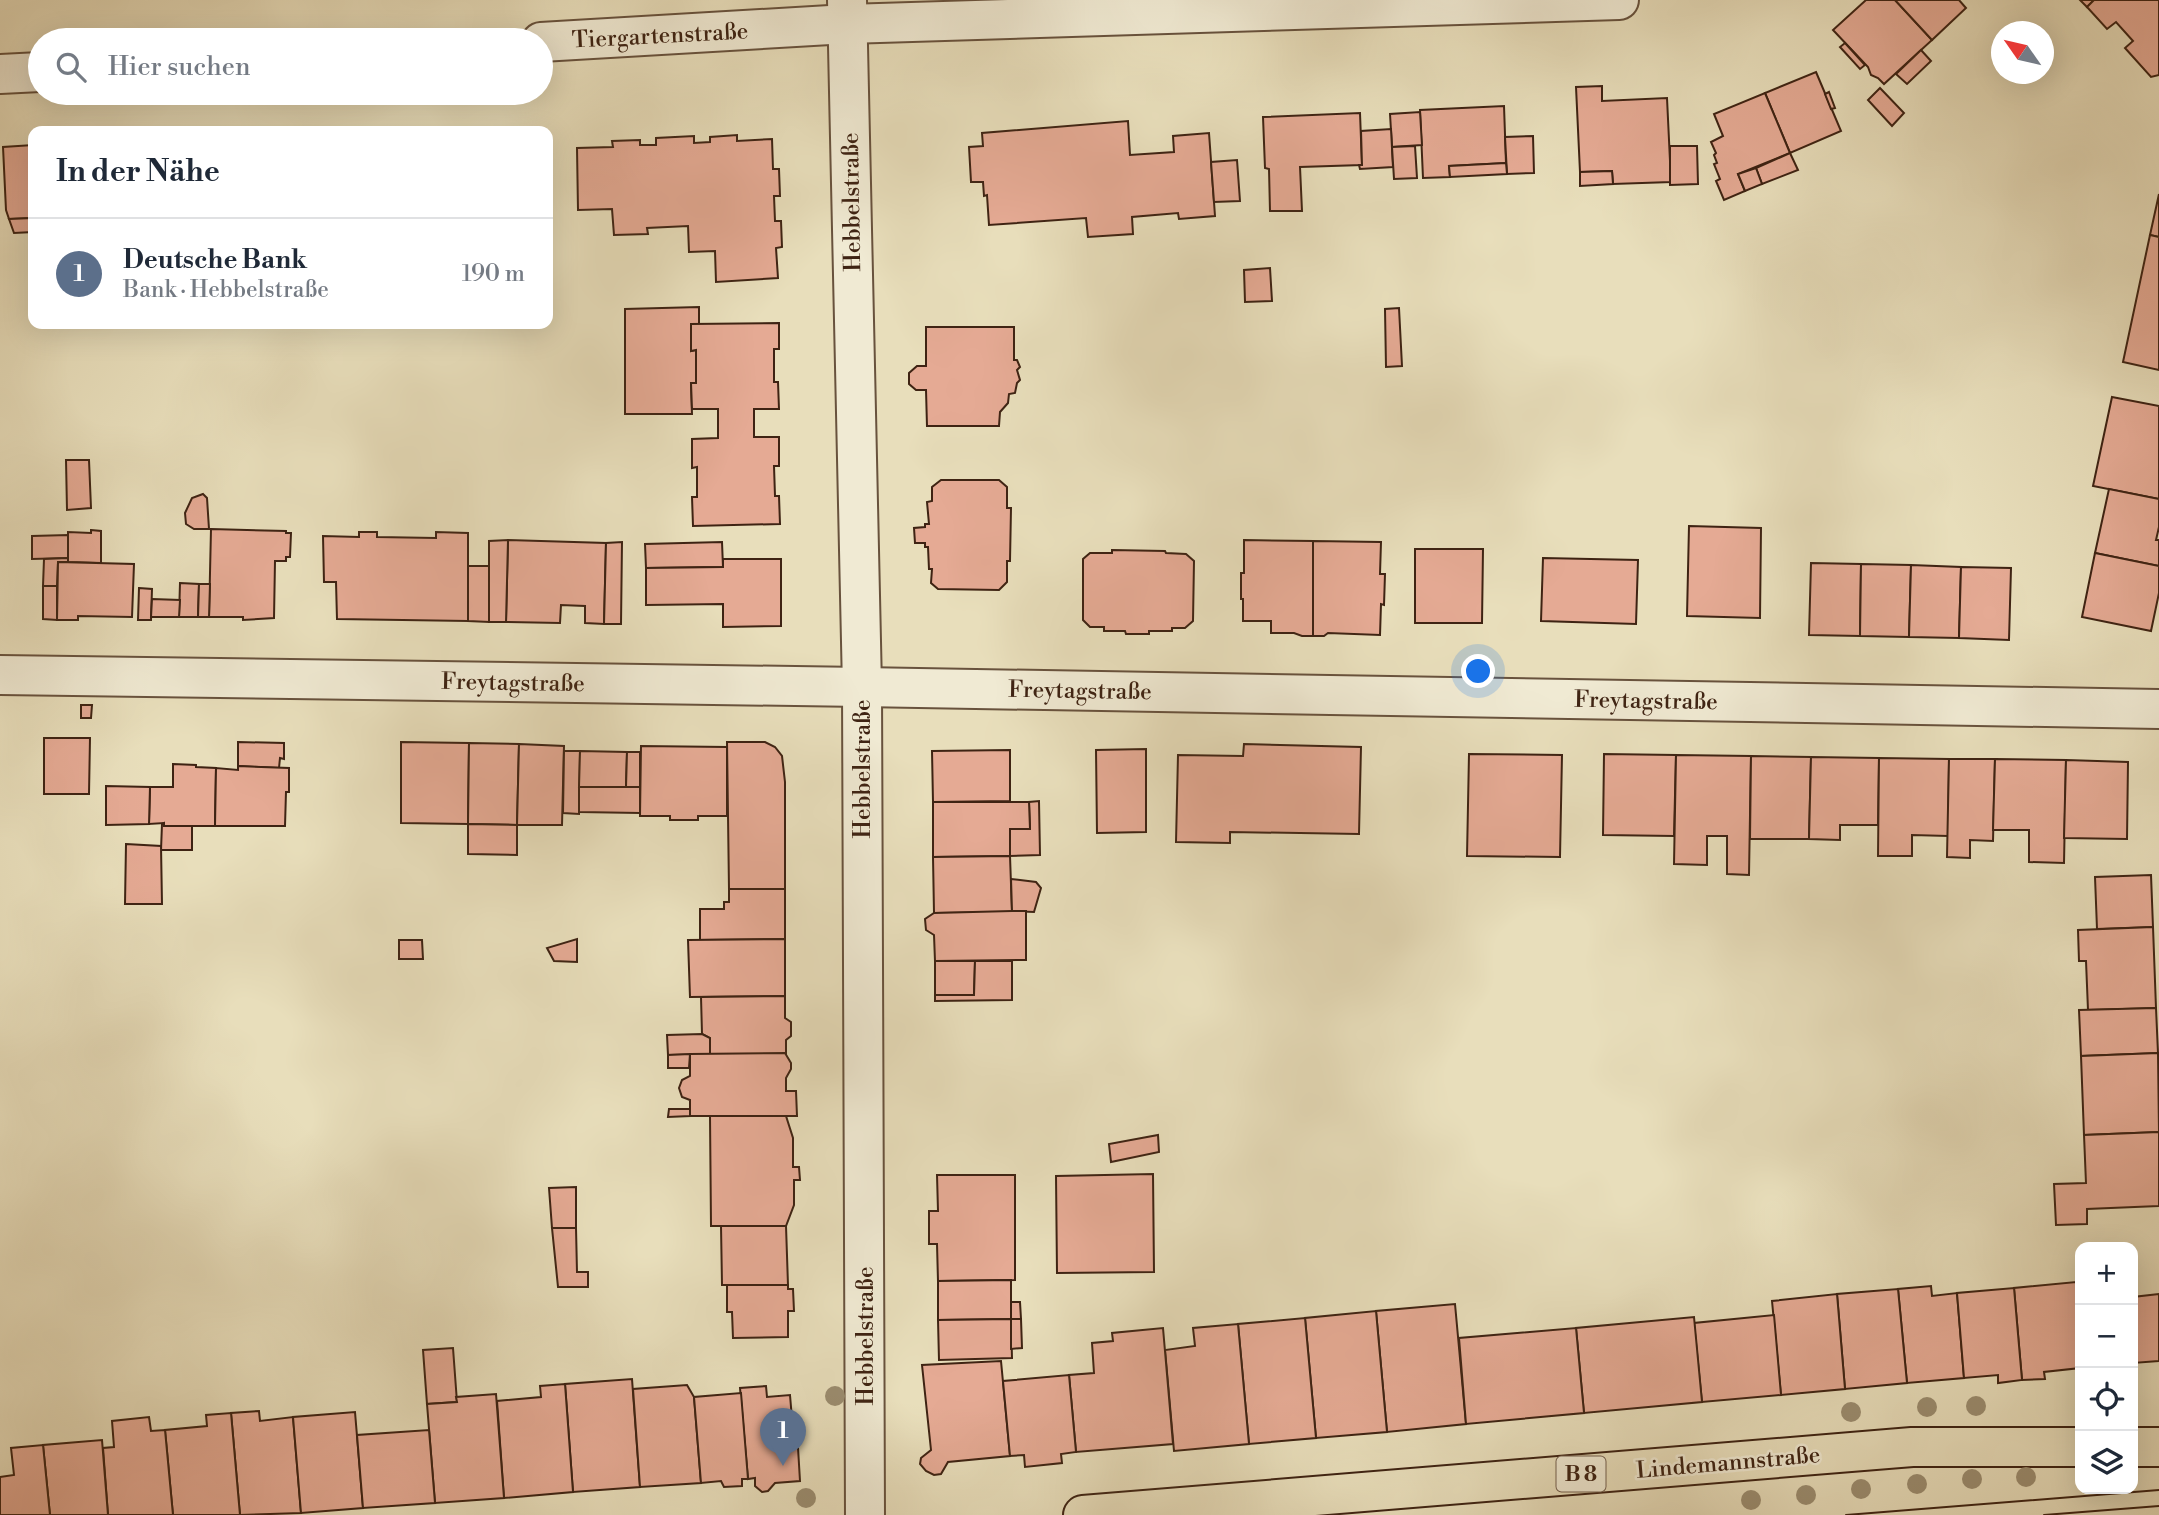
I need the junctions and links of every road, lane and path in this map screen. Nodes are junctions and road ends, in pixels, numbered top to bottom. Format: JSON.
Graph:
{"nodes":[{"id":1,"x":1619,"y":0,"type":"edge"},
{"id":2,"x":847,"y":12,"type":"edge"},
{"id":3,"x":553,"y":41,"type":"edge"},
{"id":4,"x":28,"y":73,"type":"edge"},
{"id":5,"x":0,"y":74,"type":"edge"},
{"id":6,"x":0,"y":675,"type":"edge"},
{"id":7,"x":862,"y":687,"type":"junction"},
{"id":8,"x":2159,"y":709,"type":"edge"},
{"id":9,"x":2075,"y":1447,"type":"edge"},
{"id":10,"x":2138,"y":1447,"type":"edge"},
{"id":11,"x":2159,"y":1447,"type":"edge"},
{"id":12,"x":865,"y":1515,"type":"edge"},
{"id":13,"x":1083,"y":1515,"type":"edge"}],
"edges":[{"from":1,"to":2,"type":"street","name":"Tiergartenstraße"},
{"from":2,"to":3,"type":"street","name":"Tiergartenstraße"},
{"from":2,"to":7,"type":"street","name":"Hebbelstraße"},
{"from":4,"to":5,"type":"street"},
{"from":6,"to":7,"type":"street","name":"Freytagstraße"},
{"from":7,"to":8,"type":"street","name":"Freytagstraße"},
{"from":7,"to":12,"type":"street","name":"Hebbelstraße"},
{"from":9,"to":13,"type":"main road","name":"Lindemannstraße","number":"B 8"},
{"from":10,"to":11,"type":"main road"}]}
